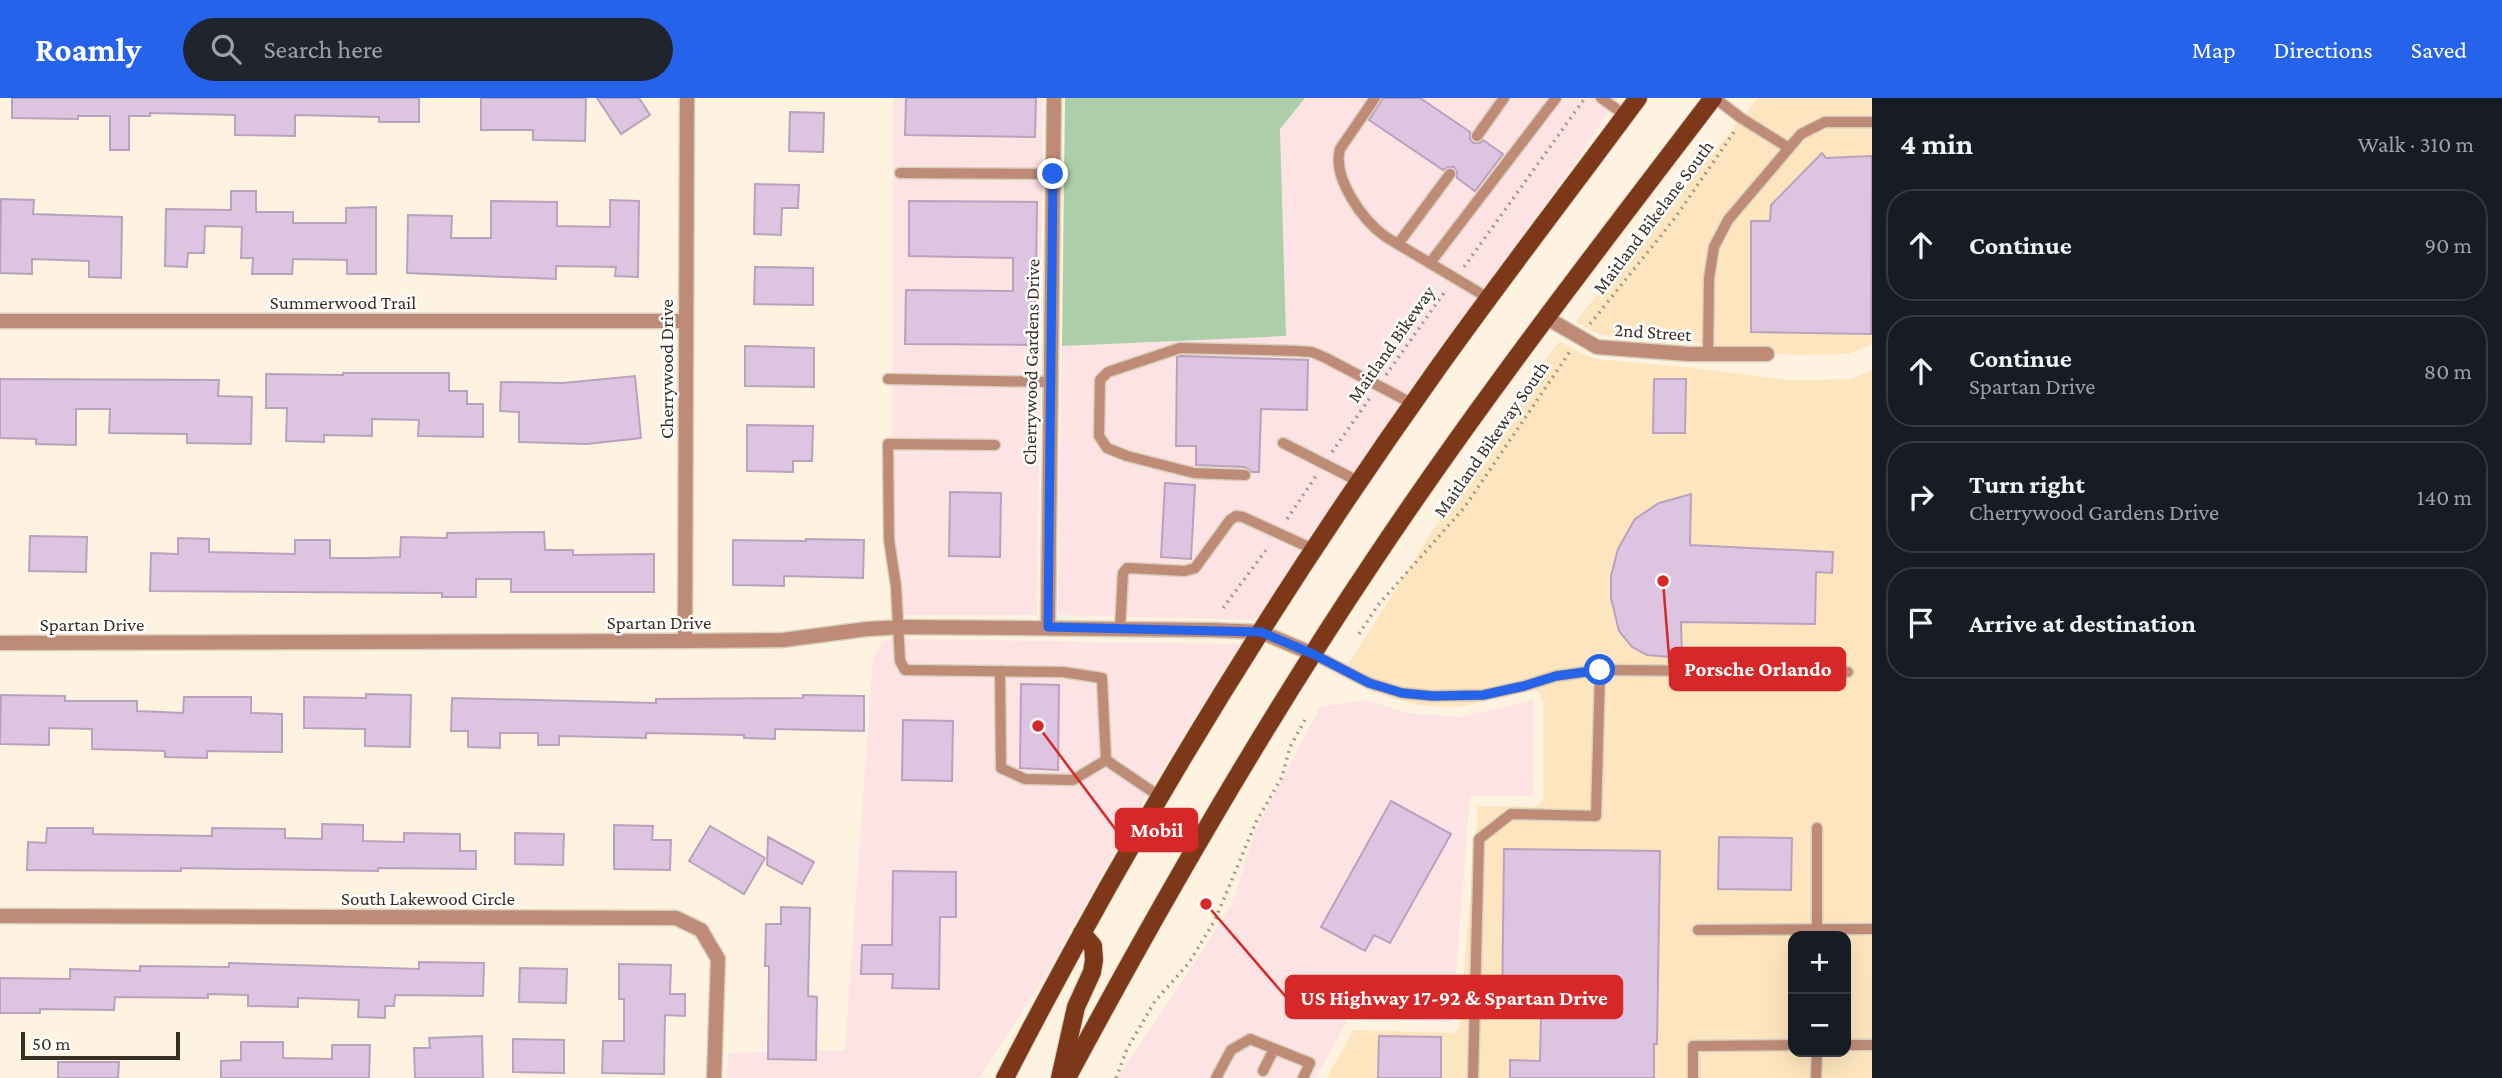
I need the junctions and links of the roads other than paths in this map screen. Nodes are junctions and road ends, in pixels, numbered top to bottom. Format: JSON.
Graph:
{"nodes":[{"id":1,"x":687,"y":98,"type":"edge"},
{"id":2,"x":1054,"y":98,"type":"edge"},
{"id":3,"x":1375,"y":98,"type":"edge"},
{"id":4,"x":1504,"y":98,"type":"edge"},
{"id":5,"x":1556,"y":98,"type":"edge"},
{"id":6,"x":1601,"y":98,"type":"edge"},
{"id":7,"x":1638,"y":98,"type":"edge"},
{"id":8,"x":1714,"y":98,"type":"edge"},
{"id":9,"x":1625,"y":115,"type":"junction"},
{"id":10,"x":1872,"y":122,"type":"edge"},
{"id":11,"x":1477,"y":136,"type":"dead end"},
{"id":12,"x":1789,"y":148,"type":"junction"},
{"id":13,"x":901,"y":173,"type":"dead end"},
{"id":14,"x":1053,"y":174,"type":"junction"},
{"id":15,"x":1450,"y":174,"type":"dead end"},
{"id":16,"x":1398,"y":244,"type":"junction"},
{"id":17,"x":1430,"y":263,"type":"junction"},
{"id":18,"x":1490,"y":299,"type":"junction"},
{"id":19,"x":1545,"y":317,"type":"junction"},
{"id":20,"x":0,"y":321,"type":"edge"},
{"id":21,"x":686,"y":321,"type":"junction"},
{"id":22,"x":1767,"y":354,"type":"dead end"},
{"id":23,"x":1708,"y":355,"type":"junction"},
{"id":24,"x":888,"y":379,"type":"dead end"},
{"id":25,"x":1050,"y":382,"type":"junction"},
{"id":26,"x":1413,"y":404,"type":"junction"},
{"id":27,"x":1283,"y":443,"type":"dead end"},
{"id":28,"x":995,"y":445,"type":"dead end"},
{"id":29,"x":1245,"y":475,"type":"dead end"},
{"id":30,"x":1360,"y":482,"type":"junction"},
{"id":31,"x":1315,"y":550,"type":"junction"},
{"id":32,"x":1048,"y":627,"type":"junction"},
{"id":33,"x":898,"y":628,"type":"junction"},
{"id":34,"x":1120,"y":629,"type":"junction"},
{"id":35,"x":1261,"y":632,"type":"junction"},
{"id":36,"x":685,"y":641,"type":"junction"},
{"id":37,"x":0,"y":643,"type":"edge"},
{"id":38,"x":1313,"y":654,"type":"junction"},
{"id":39,"x":1600,"y":670,"type":"junction"},
{"id":40,"x":1000,"y":671,"type":"junction"},
{"id":41,"x":1848,"y":672,"type":"dead end"},
{"id":42,"x":1106,"y":760,"type":"junction"},
{"id":43,"x":1159,"y":796,"type":"junction"},
{"id":44,"x":1818,"y":828,"type":"dead end"},
{"id":45,"x":0,"y":916,"type":"edge"},
{"id":46,"x":1872,"y":929,"type":"edge"},
{"id":47,"x":1698,"y":930,"type":"dead end"},
{"id":48,"x":1817,"y":931,"type":"edge"},
{"id":49,"x":1835,"y":931,"type":"edge"},
{"id":50,"x":1788,"y":932,"type":"edge"},
{"id":51,"x":1082,"y":933,"type":"junction"},
{"id":52,"x":1788,"y":1045,"type":"edge"},
{"id":53,"x":1851,"y":1045,"type":"edge"},
{"id":54,"x":1872,"y":1045,"type":"edge"},
{"id":55,"x":1274,"y":1049,"type":"junction"},
{"id":56,"x":1817,"y":1057,"type":"edge"},
{"id":57,"x":1263,"y":1071,"type":"dead end"},
{"id":58,"x":714,"y":1078,"type":"edge"},
{"id":59,"x":1005,"y":1078,"type":"edge"},
{"id":60,"x":1060,"y":1078,"type":"edge"},
{"id":61,"x":1067,"y":1078,"type":"edge"},
{"id":62,"x":1216,"y":1078,"type":"edge"},
{"id":63,"x":1303,"y":1078,"type":"edge"},
{"id":64,"x":1473,"y":1078,"type":"edge"},
{"id":65,"x":1693,"y":1078,"type":"edge"},
{"id":66,"x":1816,"y":1078,"type":"edge"}],
"edges":[{"from":1,"to":21,"type":"street","name":"Cherrywood Drive"},
{"from":2,"to":14,"type":"street","name":"Cherrywood Gardens Drive"},
{"from":3,"to":16,"type":"lane"},
{"from":4,"to":11,"type":"lane"},
{"from":5,"to":17,"type":"lane"},
{"from":6,"to":9,"type":"lane"},
{"from":7,"to":9,"type":"main road"},
{"from":8,"to":12,"type":"lane"},
{"from":8,"to":19,"type":"main road"},
{"from":9,"to":18,"type":"main road"},
{"from":10,"to":12,"type":"lane"},
{"from":12,"to":23,"type":"lane"},
{"from":13,"to":14,"type":"lane"},
{"from":14,"to":25,"type":"street","name":"Cherrywood Gardens Drive"},
{"from":15,"to":16,"type":"lane"},
{"from":16,"to":17,"type":"lane"},
{"from":17,"to":18,"type":"lane"},
{"from":18,"to":26,"type":"main road"},
{"from":19,"to":23,"type":"street","name":"2nd Street"},
{"from":19,"to":38,"type":"main road"},
{"from":20,"to":21,"type":"street","name":"Summerwood Trail"},
{"from":21,"to":36,"type":"street","name":"Cherrywood Drive"},
{"from":22,"to":23,"type":"street","name":"2nd Street"},
{"from":24,"to":25,"type":"lane"},
{"from":25,"to":32,"type":"street","name":"Cherrywood Gardens Drive"},
{"from":26,"to":29,"type":"lane"},
{"from":26,"to":30,"type":"main road"},
{"from":27,"to":30,"type":"lane"},
{"from":28,"to":33,"type":"lane"},
{"from":30,"to":31,"type":"main road"},
{"from":31,"to":34,"type":"lane"},
{"from":31,"to":35,"type":"main road"},
{"from":32,"to":33,"type":"street","name":"Spartan Drive"},
{"from":32,"to":34,"type":"street","name":"Spartan Drive"},
{"from":33,"to":36,"type":"street","name":"Spartan Drive"},
{"from":33,"to":40,"type":"lane"},
{"from":34,"to":35,"type":"street","name":"Spartan Drive"},
{"from":35,"to":38,"type":"street","name":"Spartan Drive"},
{"from":35,"to":43,"type":"main road"},
{"from":36,"to":37,"type":"street","name":"Spartan Drive"},
{"from":38,"to":39,"type":"lane"},
{"from":38,"to":61,"type":"main road"},
{"from":39,"to":41,"type":"lane"},
{"from":39,"to":64,"type":"lane"},
{"from":40,"to":42,"type":"lane"},
{"from":40,"to":42,"type":"lane"},
{"from":42,"to":43,"type":"lane"},
{"from":43,"to":51,"type":"main road"},
{"from":44,"to":48,"type":"lane"},
{"from":45,"to":58,"type":"street","name":"South Lakewood Circle"},
{"from":46,"to":49,"type":"lane"},
{"from":47,"to":50,"type":"lane"},
{"from":51,"to":59,"type":"main road"},
{"from":51,"to":60,"type":"main road"},
{"from":52,"to":65,"type":"lane"},
{"from":53,"to":54,"type":"lane"},
{"from":55,"to":57,"type":"lane"},
{"from":55,"to":62,"type":"lane"},
{"from":55,"to":63,"type":"lane"},
{"from":56,"to":66,"type":"lane"}]}
